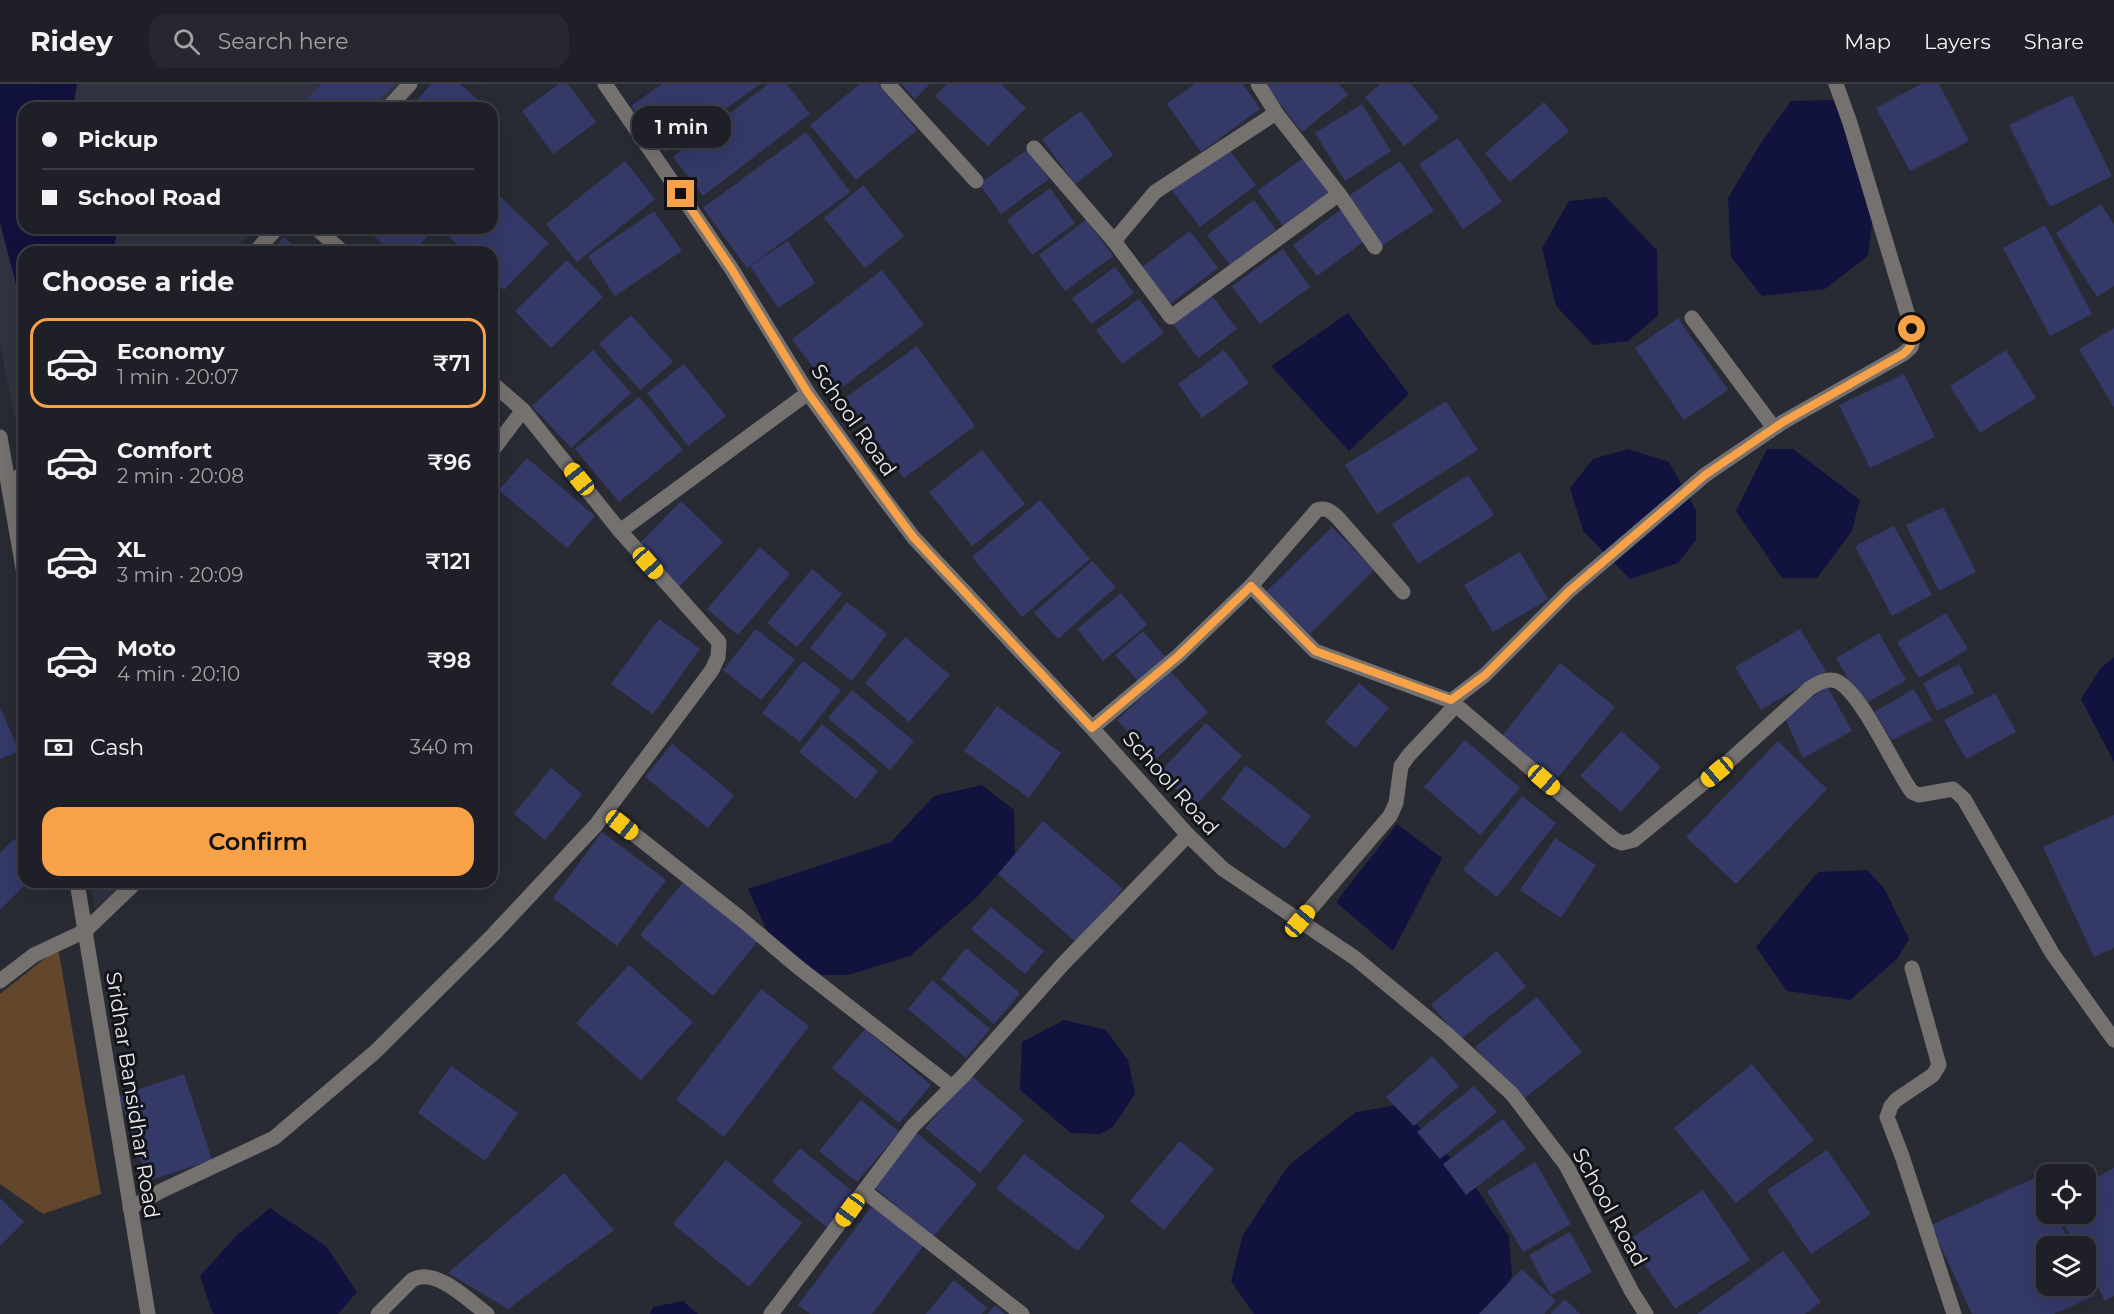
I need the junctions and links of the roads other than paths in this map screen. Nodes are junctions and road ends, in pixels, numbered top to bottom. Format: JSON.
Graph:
{"nodes":[{"id":1,"x":410,"y":84,"type":"edge"},
{"id":2,"x":605,"y":84,"type":"edge"},
{"id":3,"x":888,"y":84,"type":"edge"},
{"id":4,"x":1258,"y":84,"type":"edge"},
{"id":5,"x":1836,"y":84,"type":"edge"},
{"id":6,"x":394,"y":102,"type":"edge"},
{"id":7,"x":1276,"y":112,"type":"junction"},
{"id":8,"x":1034,"y":148,"type":"dead end"},
{"id":9,"x":976,"y":181,"type":"dead end"},
{"id":10,"x":1339,"y":194,"type":"junction"},
{"id":11,"x":272,"y":234,"type":"edge"},
{"id":12,"x":323,"y":234,"type":"edge"},
{"id":13,"x":1114,"y":242,"type":"junction"},
{"id":14,"x":260,"y":246,"type":"edge"},
{"id":15,"x":336,"y":246,"type":"edge"},
{"id":16,"x":1375,"y":247,"type":"dead end"},
{"id":17,"x":1692,"y":318,"type":"dead end"},
{"id":18,"x":498,"y":388,"type":"edge"},
{"id":19,"x":808,"y":393,"type":"junction"},
{"id":20,"x":523,"y":410,"type":"junction"},
{"id":21,"x":1774,"y":428,"type":"junction"},
{"id":22,"x":0,"y":437,"type":"edge"},
{"id":23,"x":498,"y":443,"type":"edge"},
{"id":24,"x":18,"y":478,"type":"edge"},
{"id":25,"x":9,"y":486,"type":"junction"},
{"id":26,"x":620,"y":531,"type":"junction"},
{"id":27,"x":18,"y":538,"type":"edge"},
{"id":28,"x":1251,"y":586,"type":"junction"},
{"id":29,"x":1403,"y":592,"type":"dead end"},
{"id":30,"x":1453,"y":703,"type":"junction"},
{"id":31,"x":1092,"y":728,"type":"junction"},
{"id":32,"x":606,"y":812,"type":"junction"},
{"id":33,"x":1188,"y":835,"type":"junction"},
{"id":34,"x":78,"y":888,"type":"edge"},
{"id":35,"x":130,"y":888,"type":"edge"},
{"id":36,"x":1300,"y":921,"type":"junction"},
{"id":37,"x":85,"y":930,"type":"junction"},
{"id":38,"x":1912,"y":968,"type":"dead end"},
{"id":39,"x":0,"y":981,"type":"edge"},
{"id":40,"x":2114,"y":1040,"type":"edge"},
{"id":41,"x":952,"y":1087,"type":"junction"},
{"id":42,"x":864,"y":1191,"type":"junction"},
{"id":43,"x":130,"y":1208,"type":"junction"},
{"id":44,"x":148,"y":1314,"type":"edge"},
{"id":45,"x":378,"y":1314,"type":"edge"},
{"id":46,"x":487,"y":1314,"type":"edge"},
{"id":47,"x":771,"y":1314,"type":"edge"},
{"id":48,"x":1022,"y":1314,"type":"edge"},
{"id":49,"x":1647,"y":1314,"type":"edge"},
{"id":50,"x":1954,"y":1314,"type":"edge"}],
"edges":[{"from":1,"to":6,"type":"street"},
{"from":2,"to":19,"type":"street","name":"School Road"},
{"from":3,"to":9,"type":"street"},
{"from":4,"to":7,"type":"street"},
{"from":5,"to":21,"type":"street"},
{"from":7,"to":10,"type":"street"},
{"from":7,"to":13,"type":"street"},
{"from":8,"to":13,"type":"street"},
{"from":10,"to":13,"type":"street"},
{"from":10,"to":16,"type":"street"},
{"from":11,"to":14,"type":"street"},
{"from":12,"to":15,"type":"street"},
{"from":17,"to":21,"type":"street"},
{"from":18,"to":20,"type":"street"},
{"from":19,"to":26,"type":"street"},
{"from":19,"to":31,"type":"street","name":"School Road"},
{"from":20,"to":23,"type":"street"},
{"from":20,"to":26,"type":"street"},
{"from":21,"to":30,"type":"street"},
{"from":22,"to":25,"type":"street"},
{"from":24,"to":25,"type":"street"},
{"from":25,"to":27,"type":"street"},
{"from":26,"to":32,"type":"street"},
{"from":28,"to":29,"type":"street"},
{"from":28,"to":30,"type":"street"},
{"from":28,"to":31,"type":"street"},
{"from":30,"to":36,"type":"street"},
{"from":30,"to":40,"type":"street"},
{"from":31,"to":33,"type":"street","name":"School Road"},
{"from":32,"to":41,"type":"street"},
{"from":32,"to":43,"type":"street"},
{"from":33,"to":36,"type":"street","name":"School Road"},
{"from":33,"to":41,"type":"street"},
{"from":34,"to":37,"type":"street","name":"Sridhar Bansidhar Road"},
{"from":35,"to":37,"type":"street"},
{"from":36,"to":49,"type":"street","name":"School Road"},
{"from":37,"to":39,"type":"street"},
{"from":37,"to":43,"type":"street","name":"Sridhar Bansidhar Road"},
{"from":38,"to":50,"type":"street"},
{"from":41,"to":42,"type":"street"},
{"from":42,"to":47,"type":"street"},
{"from":42,"to":48,"type":"street"},
{"from":43,"to":44,"type":"street","name":"Sridhar Bansidhar Road"},
{"from":45,"to":46,"type":"street"}]}
